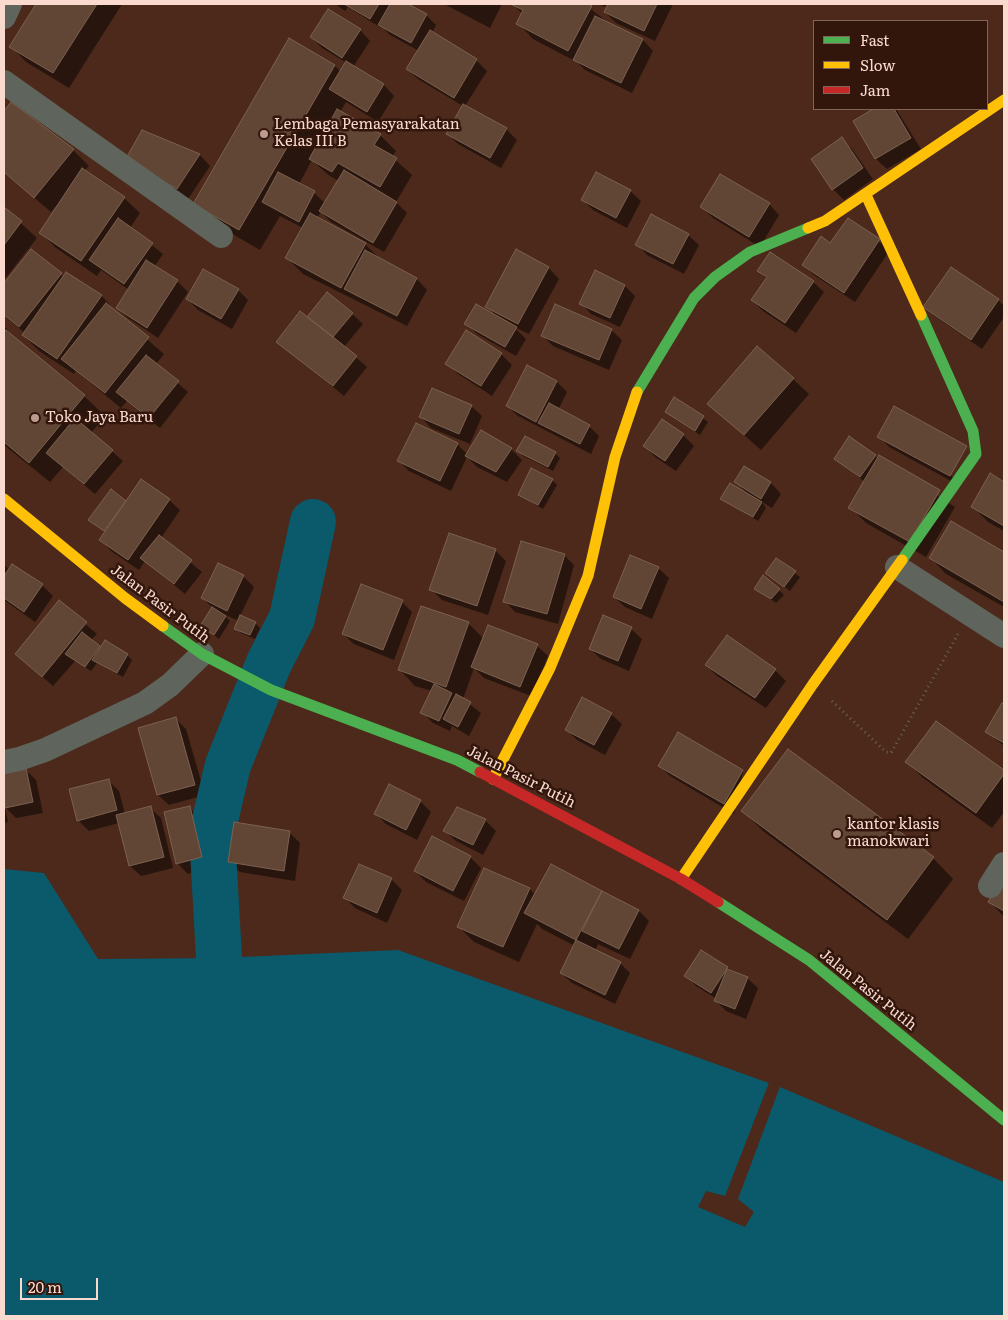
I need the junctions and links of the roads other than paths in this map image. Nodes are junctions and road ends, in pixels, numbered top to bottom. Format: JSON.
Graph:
{"nodes":[{"id":1,"x":10,"y":4,"type":"edge"},
{"id":2,"x":4,"y":17,"type":"edge"},
{"id":3,"x":4,"y":82,"type":"edge"},
{"id":4,"x":1004,"y":100,"type":"edge"},
{"id":5,"x":866,"y":195,"type":"junction"},
{"id":6,"x":221,"y":236,"type":"dead end"},
{"id":7,"x":4,"y":499,"type":"edge"},
{"id":8,"x":897,"y":567,"type":"junction"},
{"id":9,"x":1004,"y":636,"type":"edge"},
{"id":10,"x":202,"y":654,"type":"junction"},
{"id":11,"x":9,"y":754,"type":"edge"},
{"id":12,"x":493,"y":779,"type":"junction"},
{"id":13,"x":1004,"y":864,"type":"edge"},
{"id":14,"x":682,"y":879,"type":"junction"},
{"id":15,"x":990,"y":886,"type":"dead end"},
{"id":16,"x":1004,"y":1120,"type":"edge"}],
"edges":[{"from":1,"to":2,"type":"street"},
{"from":3,"to":6,"type":"street"},
{"from":4,"to":5,"type":"street"},
{"from":5,"to":8,"type":"street"},
{"from":5,"to":12,"type":"street"},
{"from":7,"to":10,"type":"street","name":"Jalan Pasir Putih"},
{"from":8,"to":9,"type":"street"},
{"from":8,"to":14,"type":"street"},
{"from":10,"to":11,"type":"street"},
{"from":10,"to":12,"type":"street","name":"Jalan Pasir Putih"},
{"from":12,"to":14,"type":"street","name":"Jalan Pasir Putih"},
{"from":13,"to":15,"type":"street"},
{"from":14,"to":16,"type":"street","name":"Jalan Pasir Putih"}]}
